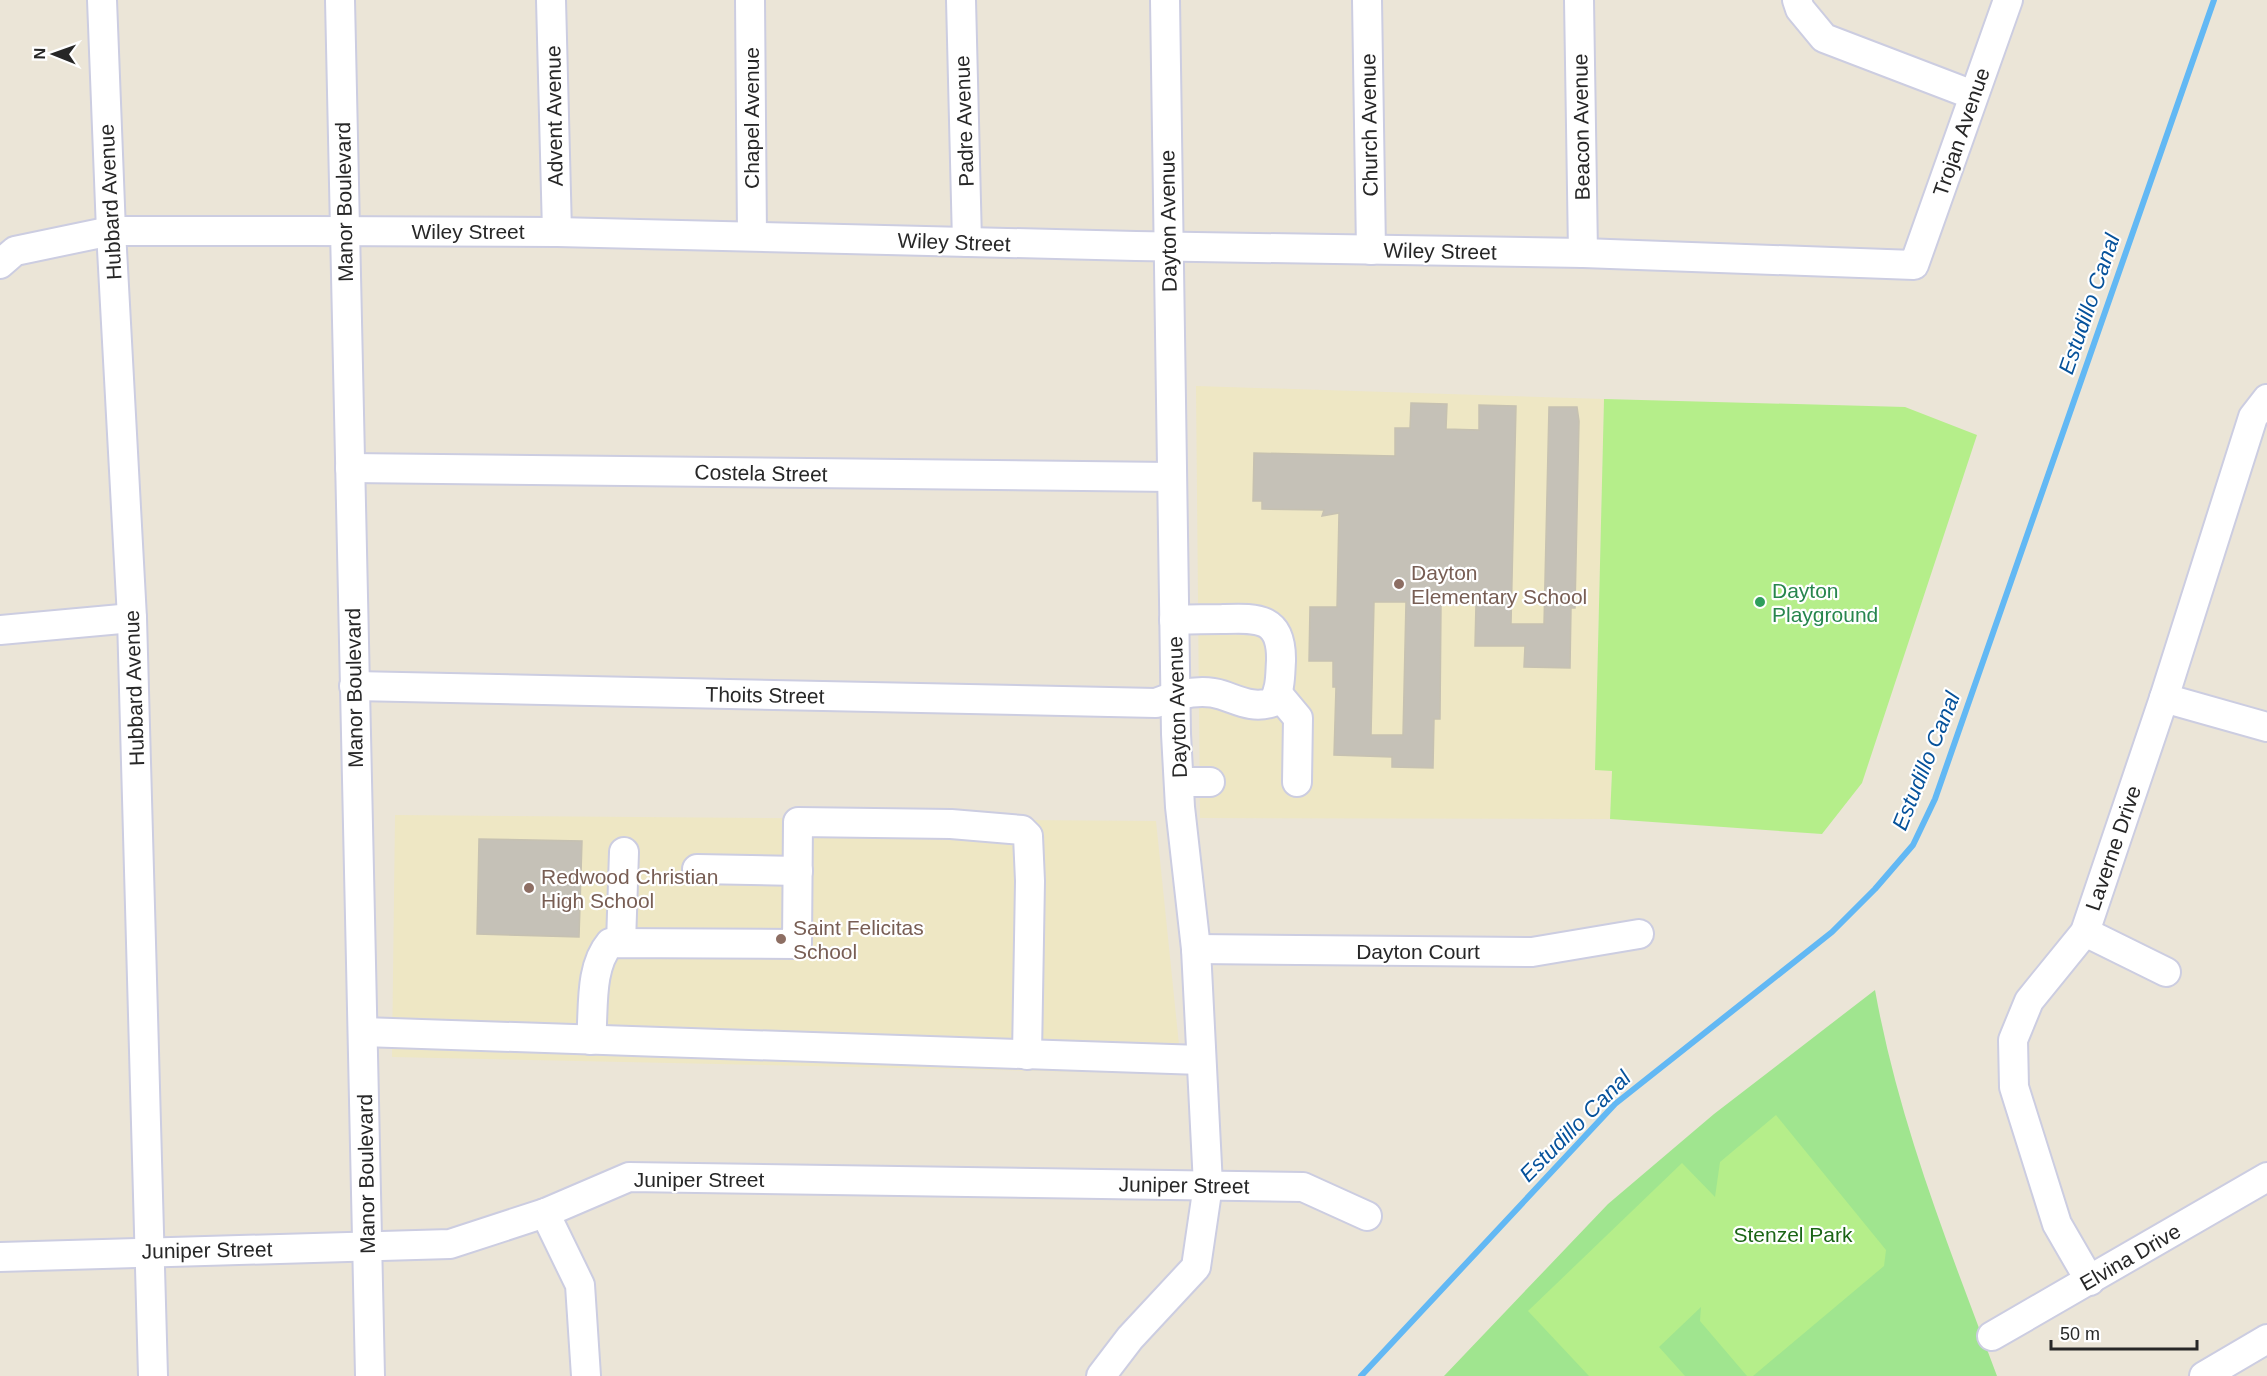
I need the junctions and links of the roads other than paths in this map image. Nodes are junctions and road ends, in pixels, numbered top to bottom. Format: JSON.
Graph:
{"nodes":[{"id":1,"x":102,"y":0,"type":"edge"},
{"id":2,"x":340,"y":0,"type":"edge"},
{"id":3,"x":551,"y":0,"type":"edge"},
{"id":4,"x":750,"y":0,"type":"edge"},
{"id":5,"x":961,"y":0,"type":"edge"},
{"id":6,"x":1165,"y":0,"type":"edge"},
{"id":7,"x":1367,"y":0,"type":"edge"},
{"id":8,"x":1579,"y":0,"type":"edge"},
{"id":9,"x":1797,"y":0,"type":"edge"},
{"id":10,"x":2008,"y":0,"type":"edge"},
{"id":11,"x":1973,"y":95,"type":"junction"},
{"id":12,"x":111,"y":231,"type":"junction"},
{"id":13,"x":345,"y":231,"type":"junction"},
{"id":14,"x":556,"y":232,"type":"junction"},
{"id":15,"x":752,"y":236,"type":"junction"},
{"id":16,"x":967,"y":242,"type":"junction"},
{"id":17,"x":1169,"y":247,"type":"junction"},
{"id":18,"x":1371,"y":250,"type":"junction"},
{"id":19,"x":1583,"y":253,"type":"junction"},
{"id":20,"x":0,"y":264,"type":"edge"},
{"id":21,"x":1914,"y":265,"type":"joint"},
{"id":22,"x":2267,"y":399,"type":"edge"},
{"id":23,"x":350,"y":468,"type":"junction"},
{"id":24,"x":1172,"y":477,"type":"junction"},
{"id":25,"x":132,"y":618,"type":"junction"},
{"id":26,"x":1174,"y":620,"type":"junction"},
{"id":27,"x":0,"y":630,"type":"edge"},
{"id":28,"x":354,"y":686,"type":"junction"},
{"id":29,"x":1278,"y":694,"type":"junction"},
{"id":30,"x":1174,"y":695,"type":"junction"},
{"id":31,"x":2164,"y":698,"type":"junction"},
{"id":32,"x":2267,"y":727,"type":"edge"},
{"id":33,"x":1179,"y":782,"type":"junction"},
{"id":34,"x":1297,"y":782,"type":"dead end"},
{"id":35,"x":1210,"y":783,"type":"dead end"},
{"id":36,"x":624,"y":852,"type":"dead end"},
{"id":37,"x":697,"y":869,"type":"dead end"},
{"id":38,"x":798,"y":871,"type":"junction"},
{"id":39,"x":2085,"y":932,"type":"junction"},
{"id":40,"x":1639,"y":934,"type":"dead end"},
{"id":41,"x":621,"y":943,"type":"junction"},
{"id":42,"x":1196,"y":949,"type":"junction"},
{"id":43,"x":2166,"y":972,"type":"dead end"},
{"id":44,"x":363,"y":1032,"type":"junction"},
{"id":45,"x":591,"y":1040,"type":"junction"},
{"id":46,"x":1027,"y":1054,"type":"junction"},
{"id":47,"x":1202,"y":1060,"type":"junction"},
{"id":48,"x":2267,"y":1177,"type":"edge"},
{"id":49,"x":1208,"y":1185,"type":"junction"},
{"id":50,"x":545,"y":1213,"type":"junction"},
{"id":51,"x":1367,"y":1216,"type":"dead end"},
{"id":52,"x":368,"y":1247,"type":"junction"},
{"id":53,"x":151,"y":1251,"type":"junction"},
{"id":54,"x":0,"y":1257,"type":"edge"},
{"id":55,"x":2090,"y":1281,"type":"junction"},
{"id":56,"x":1992,"y":1336,"type":"dead end"},
{"id":57,"x":2267,"y":1339,"type":"edge"},
{"id":58,"x":153,"y":1376,"type":"edge"},
{"id":59,"x":370,"y":1376,"type":"edge"},
{"id":60,"x":586,"y":1376,"type":"edge"},
{"id":61,"x":1101,"y":1376,"type":"edge"},
{"id":62,"x":2204,"y":1376,"type":"edge"}],
"edges":[{"from":1,"to":12,"type":"street","name":"Hubbard Avenue"},
{"from":2,"to":13,"type":"street","name":"Manor Boulevard"},
{"from":3,"to":14,"type":"street","name":"Advent Avenue"},
{"from":4,"to":15,"type":"street","name":"Chapel Avenue"},
{"from":5,"to":16,"type":"street","name":"Padre Avenue"},
{"from":6,"to":17,"type":"street","name":"Dayton Avenue"},
{"from":7,"to":18,"type":"street","name":"Church Avenue"},
{"from":8,"to":19,"type":"street","name":"Beacon Avenue"},
{"from":9,"to":11,"type":"street"},
{"from":10,"to":11,"type":"street","name":"Trojan Avenue"},
{"from":11,"to":21,"type":"street","name":"Trojan Avenue"},
{"from":12,"to":13,"type":"street","name":"Wiley Street"},
{"from":12,"to":20,"type":"street","name":"Wiley Street"},
{"from":12,"to":25,"type":"street","name":"Hubbard Avenue"},
{"from":13,"to":14,"type":"street","name":"Wiley Street"},
{"from":13,"to":23,"type":"street","name":"Manor Boulevard"},
{"from":14,"to":15,"type":"street","name":"Wiley Street"},
{"from":15,"to":16,"type":"street","name":"Wiley Street"},
{"from":16,"to":17,"type":"street","name":"Wiley Street"},
{"from":17,"to":18,"type":"street","name":"Wiley Street"},
{"from":17,"to":24,"type":"street","name":"Dayton Avenue"},
{"from":18,"to":19,"type":"street","name":"Wiley Street"},
{"from":19,"to":21,"type":"street","name":"Wiley Street"},
{"from":22,"to":31,"type":"street","name":"Laverne Drive"},
{"from":23,"to":24,"type":"street","name":"Costela Street"},
{"from":23,"to":28,"type":"street","name":"Manor Boulevard"},
{"from":24,"to":26,"type":"street","name":"Dayton Avenue"},
{"from":25,"to":27,"type":"street"},
{"from":25,"to":53,"type":"street","name":"Hubbard Avenue"},
{"from":26,"to":29,"type":"street"},
{"from":26,"to":30,"type":"street","name":"Dayton Avenue"},
{"from":28,"to":30,"type":"street","name":"Thoits Street"},
{"from":28,"to":44,"type":"street","name":"Manor Boulevard"},
{"from":29,"to":30,"type":"street","name":"Thoits Street"},
{"from":29,"to":34,"type":"street"},
{"from":30,"to":33,"type":"street","name":"Dayton Avenue"},
{"from":31,"to":32,"type":"street"},
{"from":31,"to":39,"type":"street","name":"Laverne Drive"},
{"from":33,"to":35,"type":"street"},
{"from":33,"to":42,"type":"street","name":"Dayton Avenue"},
{"from":36,"to":41,"type":"street"},
{"from":37,"to":38,"type":"street"},
{"from":38,"to":41,"type":"street"},
{"from":38,"to":46,"type":"street"},
{"from":39,"to":43,"type":"street"},
{"from":39,"to":55,"type":"street","name":"Laverne Drive"},
{"from":40,"to":42,"type":"street","name":"Dayton Court"},
{"from":41,"to":45,"type":"street"},
{"from":42,"to":47,"type":"street","name":"Dayton Avenue"},
{"from":44,"to":45,"type":"street"},
{"from":44,"to":52,"type":"street","name":"Manor Boulevard"},
{"from":45,"to":46,"type":"street"},
{"from":46,"to":47,"type":"street"},
{"from":47,"to":49,"type":"street","name":"Dayton Avenue"},
{"from":48,"to":55,"type":"street","name":"Elvina Drive"},
{"from":49,"to":50,"type":"street","name":"Juniper Street"},
{"from":49,"to":51,"type":"street","name":"Juniper Street"},
{"from":49,"to":61,"type":"street","name":"Dayton Avenue"},
{"from":50,"to":52,"type":"street","name":"Juniper Street"},
{"from":50,"to":60,"type":"street"},
{"from":52,"to":53,"type":"street","name":"Juniper Street"},
{"from":52,"to":59,"type":"street","name":"Manor Boulevard"},
{"from":53,"to":54,"type":"street","name":"Juniper Street"},
{"from":53,"to":58,"type":"street","name":"Hubbard Avenue"},
{"from":55,"to":56,"type":"street","name":"Elvina Drive"},
{"from":57,"to":62,"type":"street"}]}
